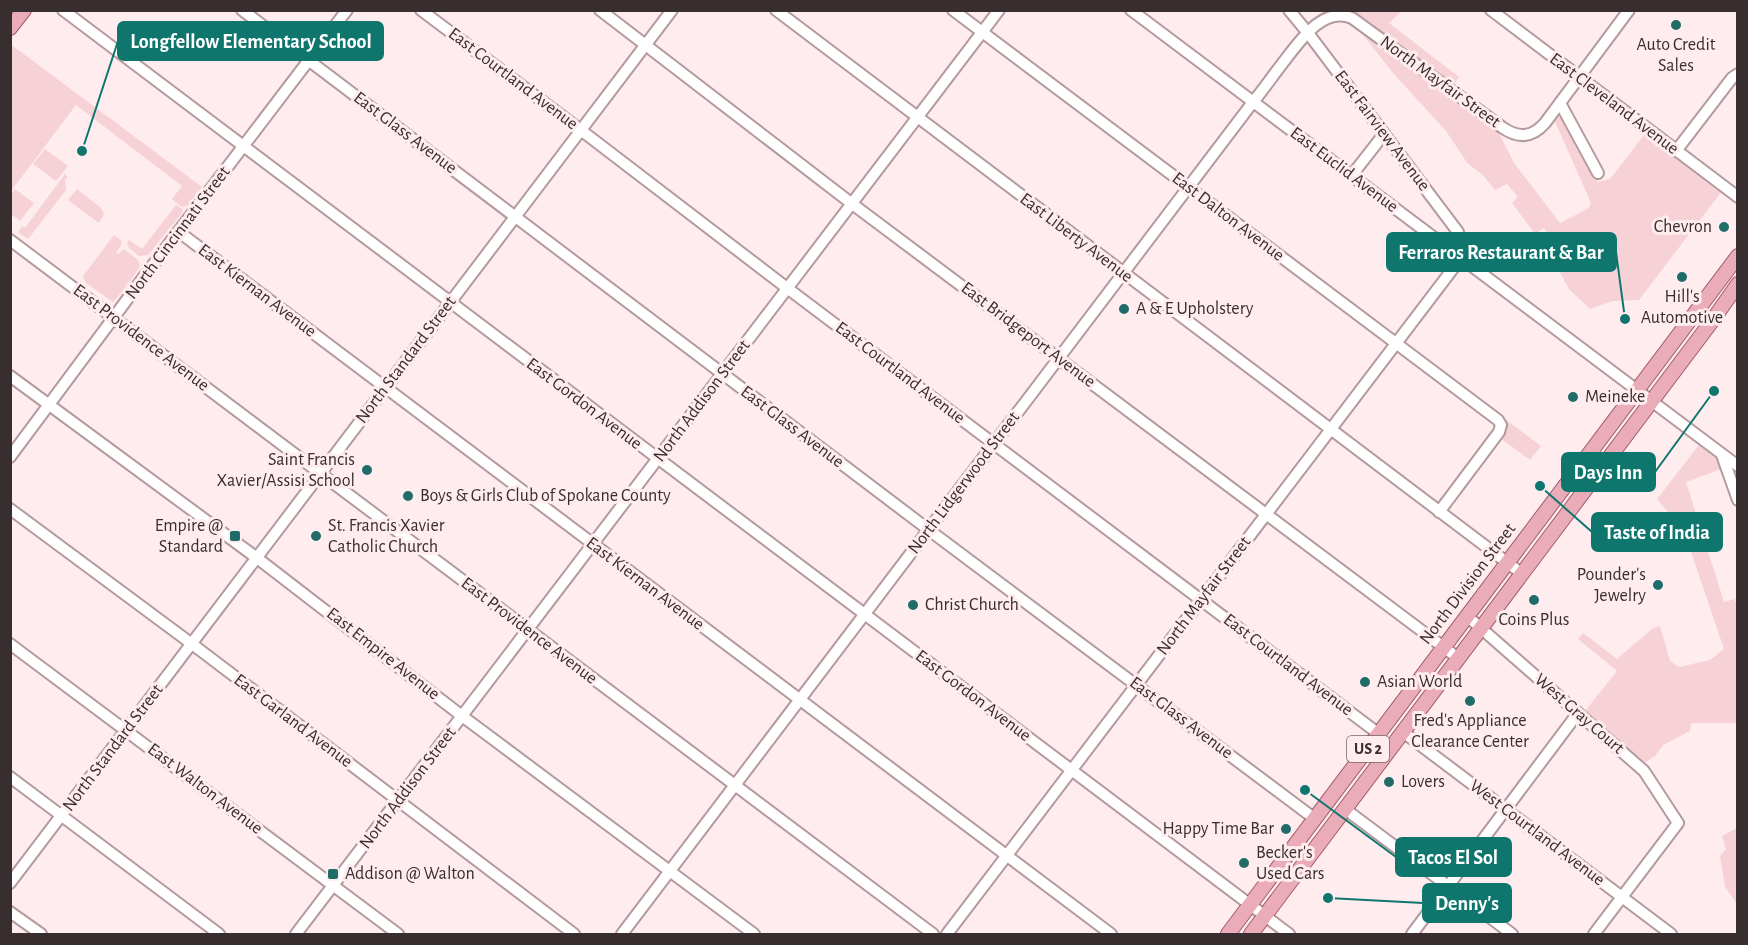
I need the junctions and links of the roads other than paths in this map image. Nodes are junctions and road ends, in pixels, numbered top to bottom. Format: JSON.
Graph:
{"nodes":[{"id":1,"x":24,"y":10,"type":"edge"},
{"id":2,"x":63,"y":10,"type":"edge"},
{"id":3,"x":242,"y":10,"type":"edge"},
{"id":4,"x":347,"y":10,"type":"edge"},
{"id":5,"x":421,"y":10,"type":"edge"},
{"id":6,"x":600,"y":10,"type":"edge"},
{"id":7,"x":672,"y":10,"type":"edge"},
{"id":8,"x":776,"y":10,"type":"edge"},
{"id":9,"x":953,"y":10,"type":"edge"},
{"id":10,"x":999,"y":10,"type":"edge"},
{"id":11,"x":1131,"y":10,"type":"edge"},
{"id":12,"x":1289,"y":10,"type":"edge"},
{"id":13,"x":1491,"y":10,"type":"edge"},
{"id":14,"x":1629,"y":10,"type":"edge"},
{"id":15,"x":10,"y":28,"type":"edge"},
{"id":16,"x":982,"y":33,"type":"junction"},
{"id":17,"x":1308,"y":33,"type":"junction"},
{"id":18,"x":646,"y":45,"type":"junction"},
{"id":19,"x":309,"y":61,"type":"junction"},
{"id":20,"x":1737,"y":74,"type":"edge"},
{"id":21,"x":1579,"y":77,"type":"junction"},
{"id":22,"x":1253,"y":102,"type":"junction"},
{"id":23,"x":1560,"y":102,"type":"junction"},
{"id":24,"x":917,"y":118,"type":"junction"},
{"id":25,"x":582,"y":131,"type":"junction"},
{"id":26,"x":1384,"y":134,"type":"junction"},
{"id":27,"x":244,"y":147,"type":"junction"},
{"id":28,"x":1676,"y":151,"type":"junction"},
{"id":29,"x":1598,"y":173,"type":"dead end"},
{"id":30,"x":1352,"y":175,"type":"junction"},
{"id":31,"x":1188,"y":188,"type":"junction"},
{"id":32,"x":1737,"y":196,"type":"edge"},
{"id":33,"x":851,"y":203,"type":"junction"},
{"id":34,"x":516,"y":217,"type":"junction"},
{"id":35,"x":179,"y":232,"type":"junction"},
{"id":36,"x":10,"y":240,"type":"edge"},
{"id":37,"x":1737,"y":256,"type":"edge"},
{"id":38,"x":1461,"y":258,"type":"junction"},
{"id":39,"x":1123,"y":274,"type":"junction"},
{"id":40,"x":1737,"y":284,"type":"edge"},
{"id":41,"x":787,"y":288,"type":"junction"},
{"id":42,"x":450,"y":303,"type":"junction"},
{"id":43,"x":114,"y":319,"type":"junction"},
{"id":44,"x":1396,"y":343,"type":"junction"},
{"id":45,"x":1059,"y":359,"type":"junction"},
{"id":46,"x":722,"y":374,"type":"junction"},
{"id":47,"x":10,"y":376,"type":"edge"},
{"id":48,"x":386,"y":387,"type":"junction"},
{"id":49,"x":1643,"y":396,"type":"junction"},
{"id":50,"x":49,"y":405,"type":"junction"},
{"id":51,"x":1330,"y":430,"type":"junction"},
{"id":52,"x":994,"y":444,"type":"junction"},
{"id":53,"x":1722,"y":454,"type":"junction"},
{"id":54,"x":10,"y":457,"type":"edge"},
{"id":55,"x":657,"y":459,"type":"junction"},
{"id":56,"x":1737,"y":466,"type":"edge"},
{"id":57,"x":321,"y":473,"type":"junction"},
{"id":58,"x":1737,"y":500,"type":"edge"},
{"id":59,"x":10,"y":509,"type":"edge"},
{"id":60,"x":1439,"y":512,"type":"junction"},
{"id":61,"x":1266,"y":514,"type":"junction"},
{"id":62,"x":929,"y":530,"type":"junction"},
{"id":63,"x":592,"y":545,"type":"junction"},
{"id":64,"x":257,"y":558,"type":"junction"},
{"id":65,"x":1507,"y":562,"type":"junction"},
{"id":66,"x":1521,"y":573,"type":"junction"},
{"id":67,"x":1202,"y":600,"type":"junction"},
{"id":68,"x":864,"y":615,"type":"junction"},
{"id":69,"x":1467,"y":616,"type":"junction"},
{"id":70,"x":1481,"y":627,"type":"junction"},
{"id":71,"x":528,"y":630,"type":"junction"},
{"id":72,"x":10,"y":644,"type":"edge"},
{"id":73,"x":192,"y":644,"type":"junction"},
{"id":74,"x":1443,"y":647,"type":"junction"},
{"id":75,"x":1458,"y":658,"type":"junction"},
{"id":76,"x":1137,"y":685,"type":"junction"},
{"id":77,"x":800,"y":700,"type":"junction"},
{"id":78,"x":1578,"y":713,"type":"junction"},
{"id":79,"x":462,"y":716,"type":"junction"},
{"id":80,"x":127,"y":730,"type":"junction"},
{"id":81,"x":1403,"y":732,"type":"junction"},
{"id":82,"x":1379,"y":734,"type":"junction"},
{"id":83,"x":1366,"y":751,"type":"junction"},
{"id":84,"x":1071,"y":770,"type":"junction"},
{"id":85,"x":10,"y":777,"type":"edge"},
{"id":86,"x":734,"y":786,"type":"junction"},
{"id":87,"x":398,"y":800,"type":"junction"},
{"id":88,"x":1346,"y":809,"type":"junction"},
{"id":89,"x":1506,"y":810,"type":"junction"},
{"id":90,"x":63,"y":816,"type":"junction"},
{"id":91,"x":1316,"y":819,"type":"junction"},
{"id":92,"x":1007,"y":856,"type":"junction"},
{"id":93,"x":1301,"y":867,"type":"junction"},
{"id":94,"x":670,"y":872,"type":"junction"},
{"id":95,"x":10,"y":883,"type":"edge"},
{"id":96,"x":333,"y":885,"type":"junction"},
{"id":97,"x":1448,"y":886,"type":"junction"},
{"id":98,"x":1622,"y":897,"type":"junction"},
{"id":99,"x":1250,"y":905,"type":"junction"},
{"id":100,"x":10,"y":912,"type":"edge"},
{"id":101,"x":1265,"y":916,"type":"junction"},
{"id":102,"x":40,"y":934,"type":"edge"},
{"id":103,"x":219,"y":934,"type":"edge"},
{"id":104,"x":296,"y":934,"type":"edge"},
{"id":105,"x":398,"y":934,"type":"edge"},
{"id":106,"x":574,"y":934,"type":"edge"},
{"id":107,"x":622,"y":934,"type":"edge"},
{"id":108,"x":754,"y":934,"type":"edge"},
{"id":109,"x":933,"y":934,"type":"edge"},
{"id":110,"x":947,"y":934,"type":"edge"},
{"id":111,"x":1111,"y":934,"type":"edge"},
{"id":112,"x":1228,"y":934,"type":"edge"},
{"id":113,"x":1251,"y":934,"type":"edge"},
{"id":114,"x":1289,"y":934,"type":"edge"},
{"id":115,"x":1412,"y":934,"type":"edge"},
{"id":116,"x":1512,"y":934,"type":"edge"},
{"id":117,"x":1593,"y":934,"type":"edge"},
{"id":118,"x":1671,"y":934,"type":"edge"}],
"edges":[{"from":1,"to":15,"type":"main road"},
{"from":2,"to":27,"type":"street","name":"East Gordon Avenue"},
{"from":3,"to":19,"type":"street","name":"East Glass Avenue"},
{"from":4,"to":19,"type":"street","name":"North Cincinnati Street"},
{"from":5,"to":25,"type":"street","name":"East Courtland Avenue"},
{"from":6,"to":18,"type":"street","name":"East Bridgeport Avenue"},
{"from":7,"to":18,"type":"street","name":"North Standard Street"},
{"from":8,"to":24,"type":"street","name":"East Liberty Avenue"},
{"from":9,"to":16,"type":"street","name":"East Dalton Avenue"},
{"from":10,"to":16,"type":"street","name":"North Addison Street"},
{"from":11,"to":22,"type":"street","name":"East Euclid Avenue"},
{"from":12,"to":17,"type":"street","name":"East Fairview Avenue"},
{"from":13,"to":21,"type":"street","name":"East Cleveland Avenue"},
{"from":14,"to":21,"type":"street","name":"North Mayfair Street"},
{"from":16,"to":24,"type":"street","name":"North Addison Street"},
{"from":16,"to":31,"type":"street","name":"East Dalton Avenue"},
{"from":17,"to":22,"type":"street","name":"North Lidgerwood Street"},
{"from":17,"to":23,"type":"street","name":"North Mayfair Street"},
{"from":17,"to":26,"type":"street","name":"East Fairview Avenue"},
{"from":18,"to":25,"type":"street","name":"North Standard Street"},
{"from":18,"to":33,"type":"street","name":"East Bridgeport Avenue"},
{"from":19,"to":27,"type":"street","name":"North Cincinnati Street"},
{"from":19,"to":34,"type":"street","name":"East Glass Avenue"},
{"from":20,"to":28,"type":"street"},
{"from":21,"to":23,"type":"street","name":"North Mayfair Street"},
{"from":21,"to":28,"type":"street","name":"East Cleveland Avenue"},
{"from":22,"to":30,"type":"street","name":"East Euclid Avenue"},
{"from":22,"to":31,"type":"street","name":"North Lidgerwood Street"},
{"from":23,"to":29,"type":"street"},
{"from":24,"to":33,"type":"street","name":"North Addison Street"},
{"from":24,"to":39,"type":"street","name":"East Liberty Avenue"},
{"from":25,"to":34,"type":"street","name":"North Standard Street"},
{"from":25,"to":41,"type":"street","name":"East Courtland Avenue"},
{"from":26,"to":30,"type":"street"},
{"from":26,"to":38,"type":"street","name":"East Fairview Avenue"},
{"from":27,"to":35,"type":"street","name":"North Cincinnati Street"},
{"from":27,"to":42,"type":"street","name":"East Gordon Avenue"},
{"from":28,"to":32,"type":"street","name":"East Cleveland Avenue"},
{"from":30,"to":38,"type":"street","name":"East Euclid Avenue"},
{"from":31,"to":39,"type":"street","name":"North Lidgerwood Street"},
{"from":31,"to":44,"type":"street","name":"East Dalton Avenue"},
{"from":33,"to":41,"type":"street","name":"North Addison Street"},
{"from":33,"to":45,"type":"street","name":"East Bridgeport Avenue"},
{"from":34,"to":42,"type":"street","name":"North Standard Street"},
{"from":34,"to":46,"type":"street","name":"East Glass Avenue"},
{"from":35,"to":43,"type":"street","name":"North Cincinnati Street"},
{"from":35,"to":48,"type":"street","name":"East Kiernan Avenue"},
{"from":36,"to":43,"type":"street","name":"East Providence Avenue"},
{"from":37,"to":49,"type":"main road","name":"North Division Street","number":"US 2"},
{"from":38,"to":44,"type":"street","name":"North Mayfair Street"},
{"from":38,"to":49,"type":"street","name":"East Euclid Avenue"},
{"from":39,"to":45,"type":"street","name":"North Lidgerwood Street"},
{"from":39,"to":51,"type":"street","name":"East Liberty Avenue"},
{"from":40,"to":49,"type":"main road","name":"North Division Street","number":"US 2"},
{"from":41,"to":46,"type":"street","name":"North Addison Street"},
{"from":41,"to":52,"type":"street","name":"East Courtland Avenue"},
{"from":42,"to":48,"type":"street","name":"North Standard Street"},
{"from":42,"to":55,"type":"street","name":"East Gordon Avenue"},
{"from":43,"to":50,"type":"street","name":"North Cincinnati Street"},
{"from":43,"to":57,"type":"street","name":"East Providence Avenue"},
{"from":44,"to":51,"type":"street","name":"North Mayfair Street"},
{"from":44,"to":60,"type":"street","name":"East Dalton Avenue"},
{"from":45,"to":52,"type":"street","name":"North Lidgerwood Street"},
{"from":45,"to":61,"type":"street","name":"East Bridgeport Avenue"},
{"from":46,"to":55,"type":"street","name":"North Addison Street"},
{"from":46,"to":62,"type":"street","name":"East Glass Avenue"},
{"from":47,"to":50,"type":"street","name":"East Empire Avenue"},
{"from":48,"to":57,"type":"street","name":"North Standard Street"},
{"from":48,"to":63,"type":"street","name":"East Kiernan Avenue"},
{"from":49,"to":53,"type":"street","name":"East Euclid Avenue"},
{"from":49,"to":65,"type":"main road","name":"North Division Street","number":"US 2"},
{"from":49,"to":66,"type":"main road","name":"North Division Street","number":"US 2"},
{"from":50,"to":54,"type":"street","name":"North Cincinnati Street"},
{"from":50,"to":64,"type":"street","name":"East Empire Avenue"},
{"from":51,"to":60,"type":"street","name":"East Liberty Avenue"},
{"from":51,"to":61,"type":"street","name":"North Mayfair Street"},
{"from":52,"to":62,"type":"street","name":"North Lidgerwood Street"},
{"from":52,"to":67,"type":"street","name":"East Courtland Avenue"},
{"from":53,"to":56,"type":"street","name":"East Euclid Avenue"},
{"from":53,"to":58,"type":"street"},
{"from":55,"to":63,"type":"street","name":"North Addison Street"},
{"from":55,"to":68,"type":"street","name":"East Gordon Avenue"},
{"from":57,"to":64,"type":"street","name":"North Standard Street"},
{"from":57,"to":71,"type":"street","name":"East Providence Avenue"},
{"from":59,"to":73,"type":"street","name":"East Garland Avenue"},
{"from":60,"to":65,"type":"street","name":"East Liberty Avenue"},
{"from":61,"to":67,"type":"street","name":"North Mayfair Street"},
{"from":61,"to":74,"type":"street","name":"East Bridgeport Avenue"},
{"from":62,"to":68,"type":"street","name":"North Lidgerwood Street"},
{"from":62,"to":76,"type":"street","name":"East Glass Avenue"},
{"from":63,"to":71,"type":"street","name":"North Addison Street"},
{"from":63,"to":77,"type":"street","name":"East Kiernan Avenue"},
{"from":64,"to":73,"type":"street","name":"North Standard Street"},
{"from":64,"to":79,"type":"street","name":"East Empire Avenue"},
{"from":65,"to":66,"type":"street","name":"East Liberty Avenue"},
{"from":65,"to":69,"type":"main road","name":"North Division Street","number":"US 2"},
{"from":66,"to":70,"type":"main road","name":"North Division Street","number":"US 2"},
{"from":67,"to":76,"type":"street","name":"North Mayfair Street"},
{"from":67,"to":82,"type":"street","name":"East Courtland Avenue"},
{"from":68,"to":77,"type":"street","name":"North Lidgerwood Street"},
{"from":68,"to":84,"type":"street","name":"East Gordon Avenue"},
{"from":69,"to":70,"type":"street","name":"West Gray Court"},
{"from":69,"to":74,"type":"main road","name":"North Division Street","number":"US 2"},
{"from":70,"to":75,"type":"main road","name":"North Division Street","number":"US 2"},
{"from":70,"to":78,"type":"street","name":"West Gray Court"},
{"from":71,"to":79,"type":"street","name":"North Addison Street"},
{"from":71,"to":86,"type":"street","name":"East Providence Avenue"},
{"from":72,"to":80,"type":"street","name":"East Walton Avenue"},
{"from":73,"to":80,"type":"street","name":"North Standard Street"},
{"from":73,"to":87,"type":"street","name":"East Garland Avenue"},
{"from":74,"to":75,"type":"street","name":"East Bridgeport Avenue"},
{"from":74,"to":82,"type":"main road","name":"North Division Street","number":"US 2"},
{"from":75,"to":81,"type":"main road","name":"North Division Street","number":"US 2"},
{"from":76,"to":84,"type":"street","name":"North Mayfair Street"},
{"from":76,"to":91,"type":"street","name":"East Glass Avenue"},
{"from":77,"to":86,"type":"street","name":"North Lidgerwood Street"},
{"from":77,"to":92,"type":"street","name":"East Kiernan Avenue"},
{"from":78,"to":89,"type":"street"},
{"from":78,"to":98,"type":"street","name":"West Gray Court"},
{"from":79,"to":87,"type":"street","name":"North Addison Street"},
{"from":79,"to":94,"type":"street","name":"East Empire Avenue"},
{"from":80,"to":90,"type":"street","name":"North Standard Street"},
{"from":80,"to":96,"type":"street","name":"East Walton Avenue"},
{"from":81,"to":88,"type":"main road","name":"North Division Street","number":"US 2"},
{"from":81,"to":89,"type":"street","name":"West Courtland Avenue"},
{"from":82,"to":83,"type":"main road","name":"North Division Street","number":"US 2"},
{"from":83,"to":88,"type":"main road"},
{"from":83,"to":91,"type":"main road","name":"North Division Street","number":"US 2"},
{"from":84,"to":92,"type":"street","name":"North Mayfair Street"},
{"from":84,"to":99,"type":"street","name":"East Gordon Avenue"},
{"from":85,"to":90,"type":"street"},
{"from":86,"to":94,"type":"street","name":"North Lidgerwood Street"},
{"from":86,"to":109,"type":"street","name":"East Providence Avenue"},
{"from":87,"to":96,"type":"street","name":"North Addison Street"},
{"from":87,"to":106,"type":"street","name":"East Garland Avenue"},
{"from":88,"to":93,"type":"main road","name":"North Division Street","number":"US 2"},
{"from":88,"to":97,"type":"street"},
{"from":89,"to":97,"type":"street"},
{"from":89,"to":98,"type":"street","name":"West Courtland Avenue"},
{"from":90,"to":95,"type":"street","name":"North Standard Street"},
{"from":90,"to":103,"type":"street"},
{"from":91,"to":93,"type":"main road"},
{"from":91,"to":99,"type":"main road","name":"North Division Street","number":"US 2"},
{"from":92,"to":110,"type":"street","name":"North Mayfair Street"},
{"from":92,"to":111,"type":"street","name":"East Kiernan Avenue"},
{"from":93,"to":101,"type":"main road","name":"North Division Street","number":"US 2"},
{"from":94,"to":107,"type":"street","name":"North Lidgerwood Street"},
{"from":94,"to":108,"type":"street","name":"East Empire Avenue"},
{"from":96,"to":104,"type":"street","name":"North Addison Street"},
{"from":96,"to":105,"type":"street","name":"East Walton Avenue"},
{"from":97,"to":115,"type":"street"},
{"from":97,"to":116,"type":"street"},
{"from":98,"to":117,"type":"street"},
{"from":98,"to":118,"type":"street","name":"West Courtland Avenue"},
{"from":99,"to":101,"type":"street","name":"East Gordon Avenue"},
{"from":99,"to":112,"type":"main road","name":"North Division Street","number":"US 2"},
{"from":100,"to":102,"type":"street"},
{"from":101,"to":113,"type":"main road","name":"North Division Street","number":"US 2"},
{"from":101,"to":114,"type":"street","name":"East Gordon Avenue"}]}
